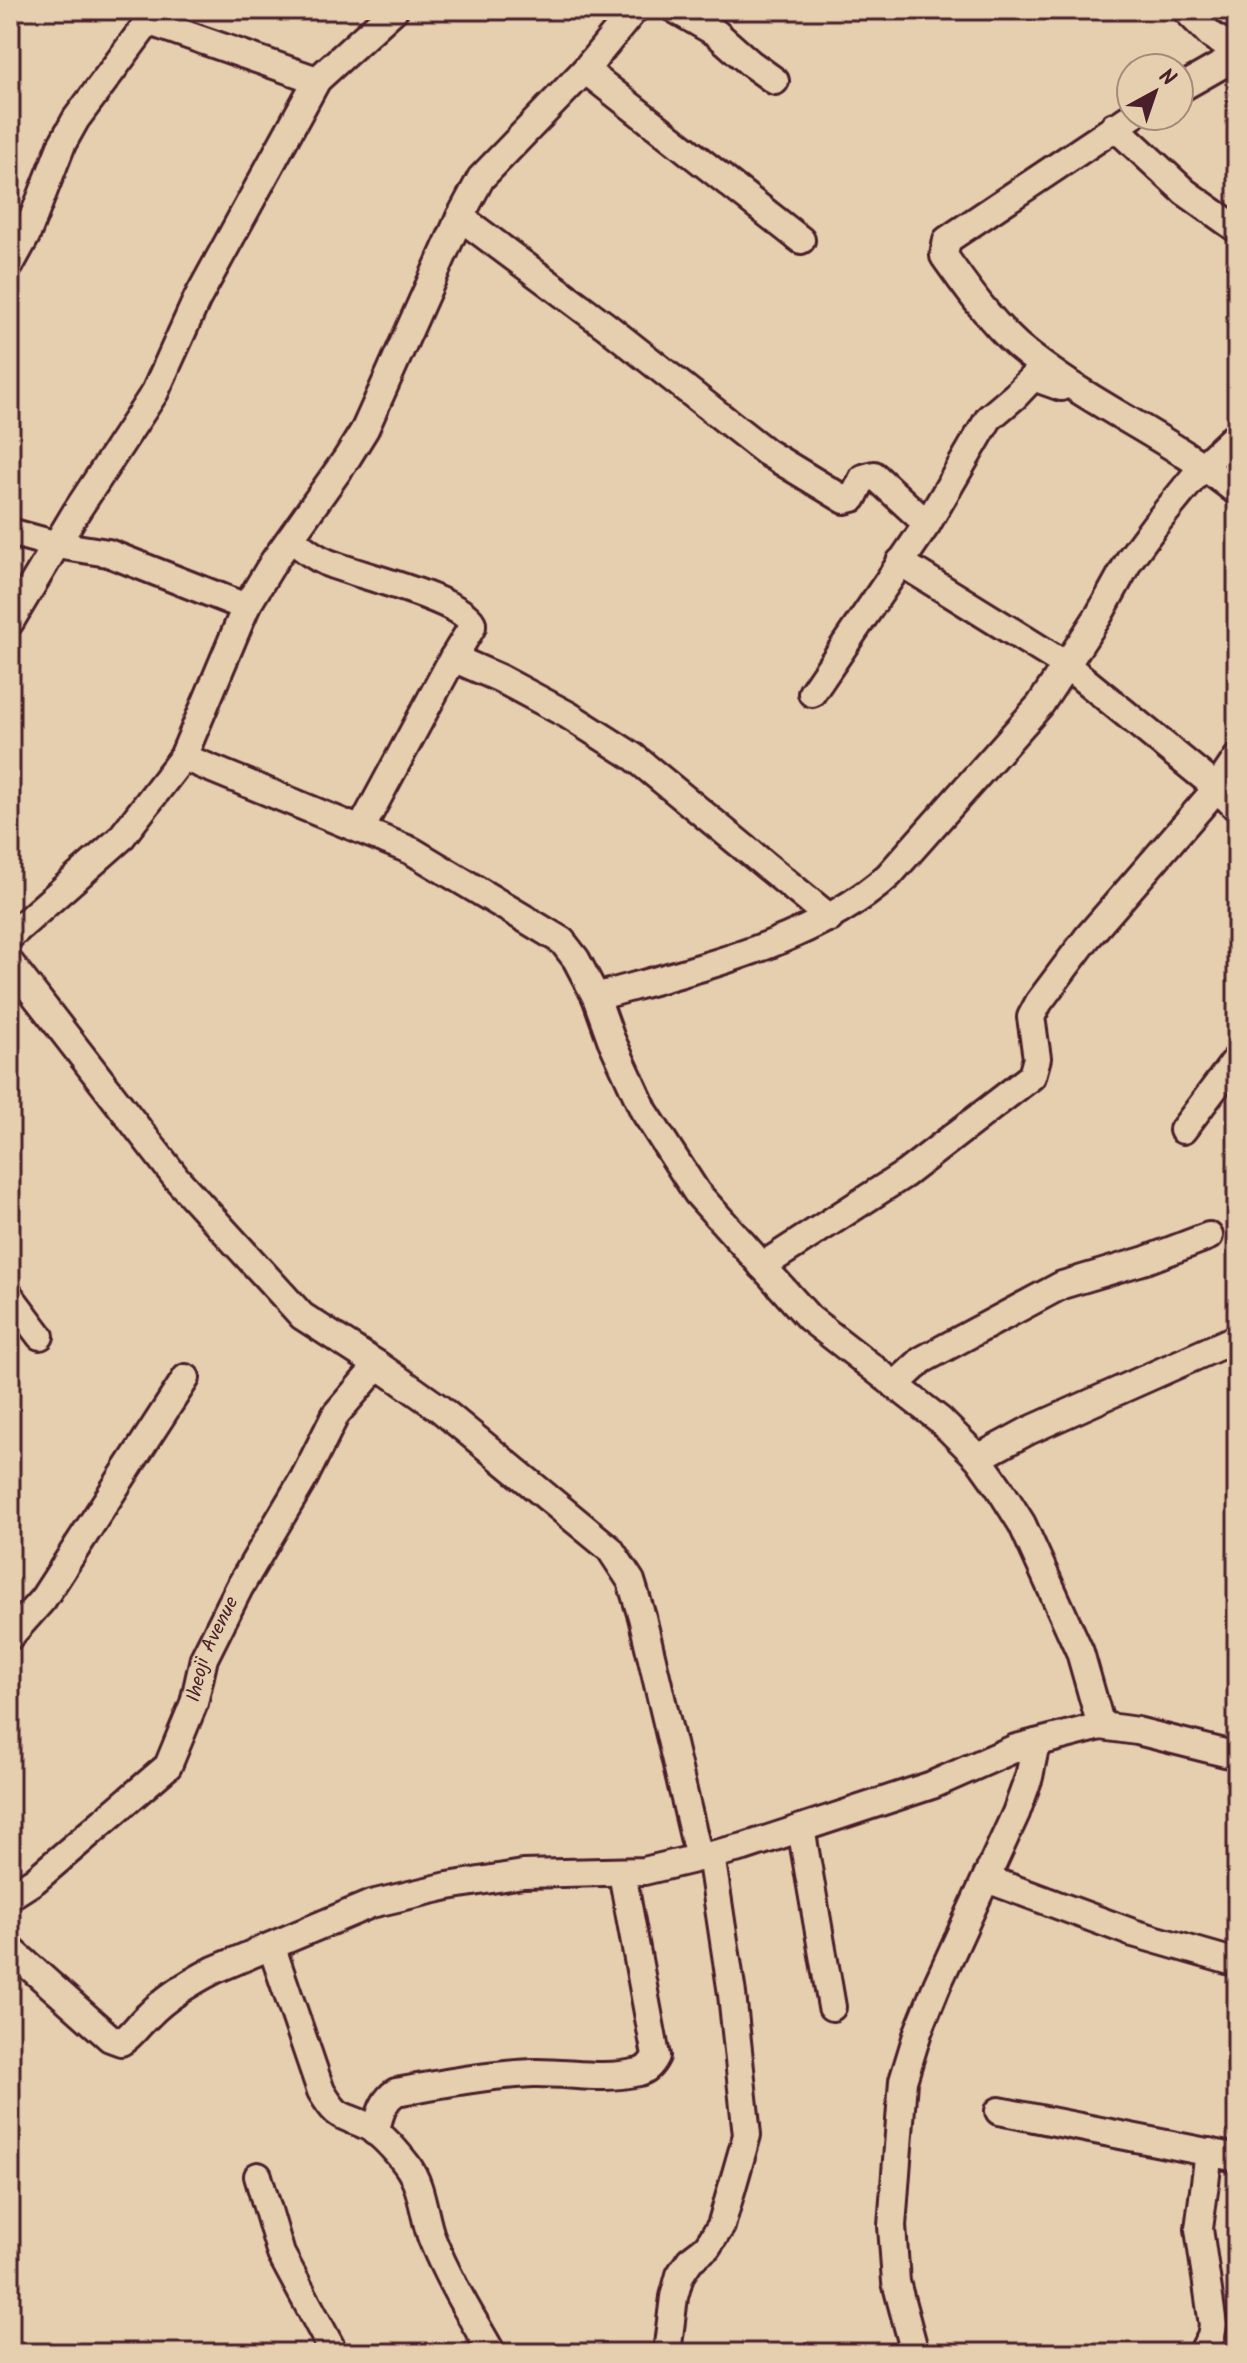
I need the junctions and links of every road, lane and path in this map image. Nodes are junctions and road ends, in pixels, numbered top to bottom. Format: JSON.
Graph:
{"nodes":[{"id":1,"x":394,"y":10,"type":"edge"},
{"id":2,"x":634,"y":10,"type":"edge"},
{"id":3,"x":676,"y":10,"type":"edge"},
{"id":4,"x":1186,"y":10,"type":"edge"},
{"id":5,"x":152,"y":16,"type":"edge"},
{"id":6,"x":1237,"y":54,"type":"edge"},
{"id":7,"x":585,"y":70,"type":"junction"},
{"id":8,"x":1195,"y":79,"type":"edge"},
{"id":9,"x":317,"y":80,"type":"junction"},
{"id":10,"x":775,"y":81,"type":"dead end"},
{"id":11,"x":1115,"y":126,"type":"edge"},
{"id":12,"x":1133,"y":132,"type":"edge"},
{"id":13,"x":460,"y":217,"type":"junction"},
{"id":14,"x":1237,"y":229,"type":"edge"},
{"id":15,"x":801,"y":240,"type":"dead end"},
{"id":16,"x":10,"y":265,"type":"edge"},
{"id":17,"x":1073,"y":386,"type":"junction"},
{"id":18,"x":1237,"y":434,"type":"edge"},
{"id":19,"x":1204,"y":465,"type":"junction"},
{"id":20,"x":1237,"y":492,"type":"edge"},
{"id":21,"x":927,"y":524,"type":"junction"},
{"id":22,"x":10,"y":532,"type":"edge"},
{"id":23,"x":291,"y":538,"type":"junction"},
{"id":24,"x":57,"y":545,"type":"junction"},
{"id":25,"x":900,"y":562,"type":"junction"},
{"id":26,"x":246,"y":607,"type":"junction"},
{"id":27,"x":10,"y":622,"type":"edge"},
{"id":28,"x":453,"y":658,"type":"junction"},
{"id":29,"x":1066,"y":665,"type":"junction"},
{"id":30,"x":812,"y":693,"type":"dead end"},
{"id":31,"x":183,"y":757,"type":"junction"},
{"id":32,"x":1237,"y":758,"type":"edge"},
{"id":33,"x":1217,"y":788,"type":"junction"},
{"id":34,"x":1237,"y":808,"type":"edge"},
{"id":35,"x":361,"y":829,"type":"junction"},
{"id":36,"x":830,"y":918,"type":"junction"},
{"id":37,"x":10,"y":936,"type":"edge"},
{"id":38,"x":10,"y":963,"type":"edge"},
{"id":39,"x":596,"y":997,"type":"junction"},
{"id":40,"x":1237,"y":1058,"type":"edge"},
{"id":41,"x":1183,"y":1130,"type":"dead end"},
{"id":42,"x":1209,"y":1236,"type":"dead end"},
{"id":43,"x":762,"y":1266,"type":"junction"},
{"id":44,"x":10,"y":1296,"type":"edge"},
{"id":45,"x":40,"y":1336,"type":"dead end"},
{"id":46,"x":1237,"y":1338,"type":"edge"},
{"id":47,"x":378,"y":1365,"type":"junction"},
{"id":48,"x":186,"y":1378,"type":"dead end"},
{"id":49,"x":895,"y":1385,"type":"junction"},
{"id":50,"x":978,"y":1458,"type":"junction"},
{"id":51,"x":10,"y":1636,"type":"edge"},
{"id":52,"x":1101,"y":1726,"type":"junction"},
{"id":53,"x":1036,"y":1743,"type":"junction"},
{"id":54,"x":1237,"y":1756,"type":"edge"},
{"id":55,"x":801,"y":1828,"type":"junction"},
{"id":56,"x":705,"y":1857,"type":"junction"},
{"id":57,"x":622,"y":1873,"type":"junction"},
{"id":58,"x":987,"y":1879,"type":"junction"},
{"id":59,"x":10,"y":1896,"type":"edge"},
{"id":60,"x":272,"y":1948,"type":"junction"},
{"id":61,"x":10,"y":1949,"type":"edge"},
{"id":62,"x":1237,"y":1963,"type":"edge"},
{"id":63,"x":832,"y":2007,"type":"dead end"},
{"id":64,"x":999,"y":2111,"type":"dead end"},
{"id":65,"x":375,"y":2132,"type":"junction"},
{"id":66,"x":1209,"y":2152,"type":"junction"},
{"id":67,"x":1237,"y":2158,"type":"edge"},
{"id":68,"x":258,"y":2176,"type":"dead end"},
{"id":69,"x":334,"y":2353,"type":"edge"},
{"id":70,"x":492,"y":2353,"type":"edge"},
{"id":71,"x":667,"y":2353,"type":"edge"},
{"id":72,"x":915,"y":2353,"type":"edge"},
{"id":73,"x":1202,"y":2353,"type":"edge"}],
"edges":[{"from":1,"to":9,"type":"street"},
{"from":2,"to":7,"type":"street"},
{"from":3,"to":10,"type":"street"},
{"from":4,"to":6,"type":"street"},
{"from":5,"to":9,"type":"street"},
{"from":5,"to":16,"type":"street"},
{"from":6,"to":8,"type":"street"},
{"from":7,"to":13,"type":"street"},
{"from":7,"to":15,"type":"street"},
{"from":9,"to":24,"type":"street"},
{"from":11,"to":17,"type":"street"},
{"from":12,"to":14,"type":"street"},
{"from":13,"to":21,"type":"street"},
{"from":13,"to":23,"type":"street"},
{"from":17,"to":19,"type":"street"},
{"from":17,"to":21,"type":"street"},
{"from":18,"to":19,"type":"street"},
{"from":19,"to":20,"type":"street"},
{"from":19,"to":29,"type":"street"},
{"from":21,"to":25,"type":"street"},
{"from":22,"to":24,"type":"street"},
{"from":23,"to":26,"type":"street"},
{"from":23,"to":28,"type":"street"},
{"from":24,"to":26,"type":"street"},
{"from":24,"to":27,"type":"street"},
{"from":25,"to":29,"type":"street"},
{"from":25,"to":30,"type":"street"},
{"from":26,"to":31,"type":"street"},
{"from":28,"to":35,"type":"street"},
{"from":28,"to":36,"type":"street"},
{"from":29,"to":33,"type":"street"},
{"from":29,"to":36,"type":"street"},
{"from":31,"to":35,"type":"street"},
{"from":31,"to":37,"type":"street"},
{"from":32,"to":33,"type":"street"},
{"from":33,"to":34,"type":"street"},
{"from":33,"to":43,"type":"street"},
{"from":35,"to":39,"type":"street"},
{"from":36,"to":39,"type":"street"},
{"from":38,"to":47,"type":"street"},
{"from":39,"to":43,"type":"street"},
{"from":40,"to":41,"type":"street"},
{"from":42,"to":49,"type":"street"},
{"from":43,"to":49,"type":"street"},
{"from":44,"to":45,"type":"street"},
{"from":46,"to":50,"type":"street"},
{"from":47,"to":56,"type":"street"},
{"from":47,"to":59,"type":"street","name":"Iheoji Avenue"},
{"from":48,"to":51,"type":"street"},
{"from":49,"to":50,"type":"street"},
{"from":50,"to":52,"type":"street"},
{"from":52,"to":53,"type":"street"},
{"from":52,"to":54,"type":"street"},
{"from":53,"to":55,"type":"street"},
{"from":53,"to":58,"type":"street"},
{"from":55,"to":56,"type":"street"},
{"from":55,"to":63,"type":"street"},
{"from":56,"to":57,"type":"street"},
{"from":56,"to":71,"type":"street"},
{"from":57,"to":60,"type":"street"},
{"from":57,"to":65,"type":"street"},
{"from":58,"to":62,"type":"street"},
{"from":58,"to":72,"type":"street"},
{"from":60,"to":61,"type":"street"},
{"from":60,"to":65,"type":"street"},
{"from":64,"to":66,"type":"street"},
{"from":65,"to":70,"type":"street"},
{"from":66,"to":67,"type":"street"},
{"from":66,"to":73,"type":"street"},
{"from":68,"to":69,"type":"street"}]}
